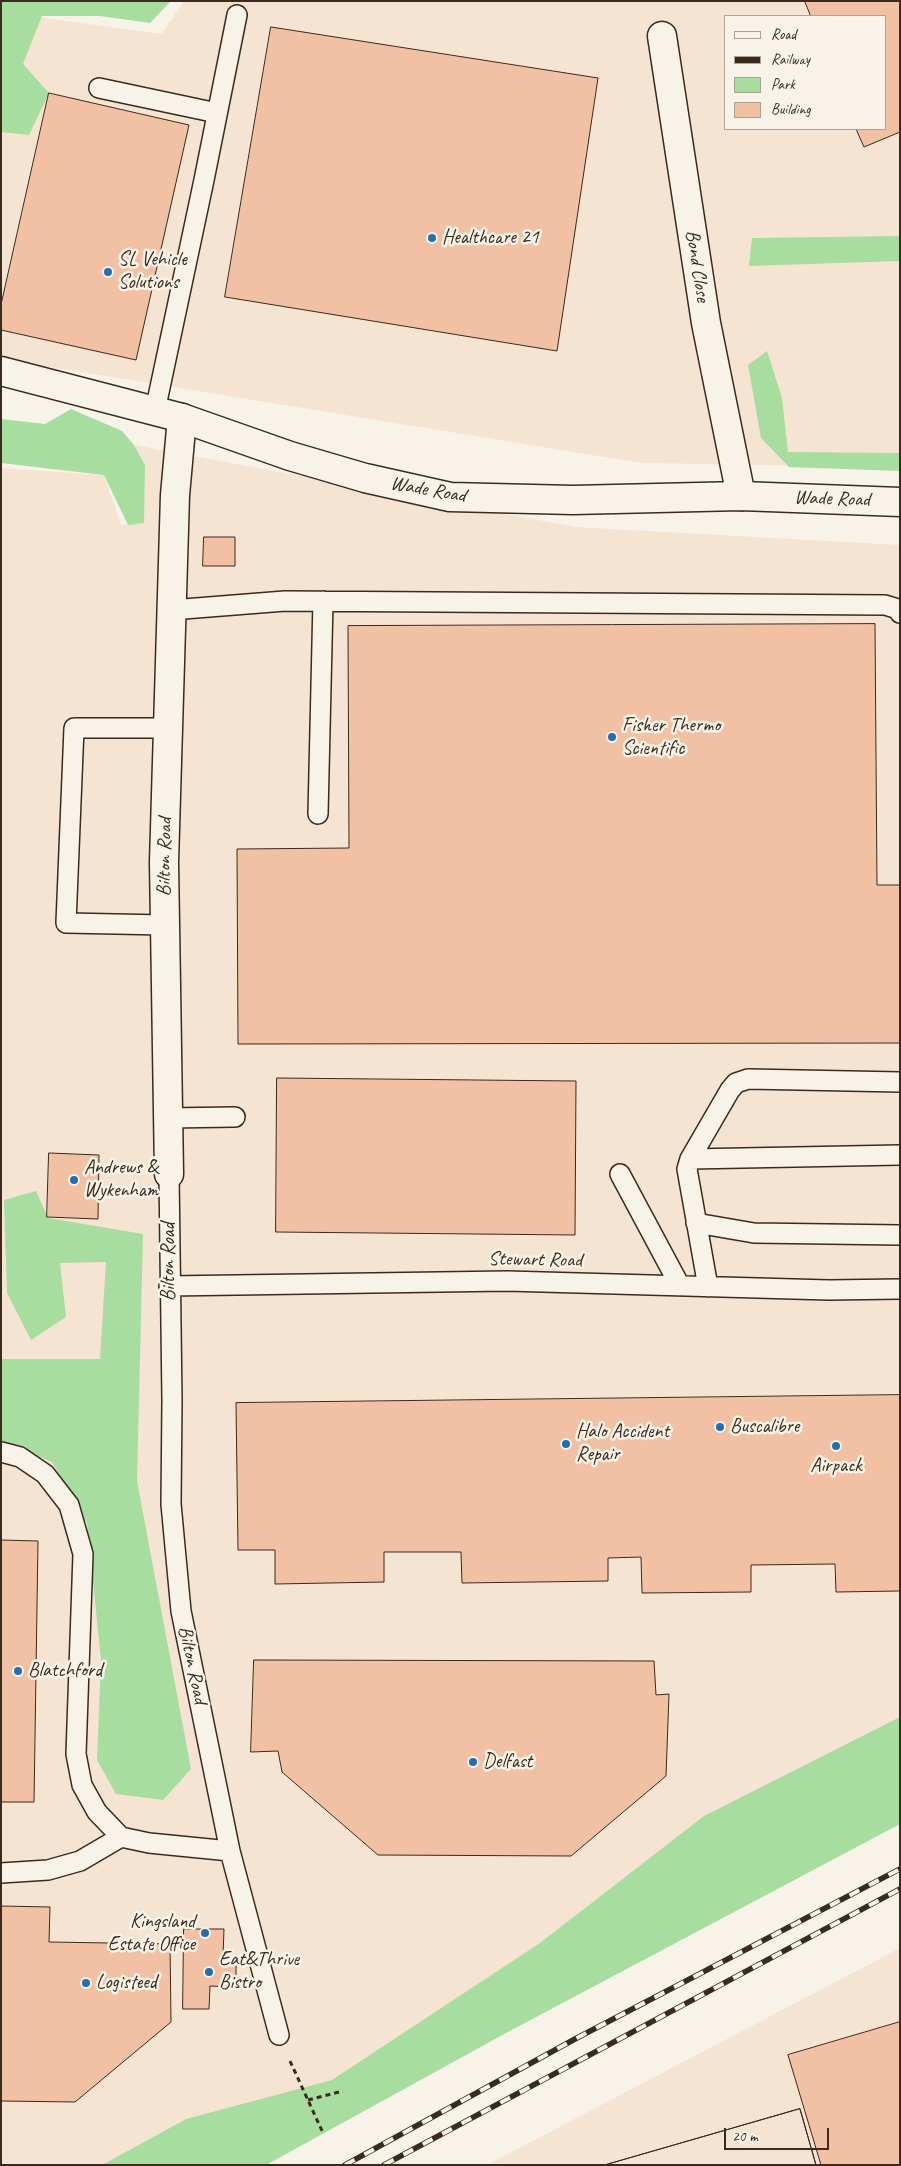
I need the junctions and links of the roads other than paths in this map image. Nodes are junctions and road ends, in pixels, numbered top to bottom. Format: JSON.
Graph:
{"nodes":[{"id":1,"x":237,"y":15,"type":"dead end"},
{"id":2,"x":662,"y":36,"type":"dead end"},
{"id":3,"x":99,"y":88,"type":"dead end"},
{"id":4,"x":217,"y":113,"type":"junction"},
{"id":5,"x":1,"y":371,"type":"edge"},
{"id":6,"x":155,"y":411,"type":"junction"},
{"id":7,"x":182,"y":418,"type":"junction"},
{"id":8,"x":741,"y":496,"type":"junction"},
{"id":9,"x":900,"y":502,"type":"edge"},
{"id":10,"x":323,"y":601,"type":"junction"},
{"id":11,"x":171,"y":610,"type":"junction"},
{"id":12,"x":900,"y":613,"type":"edge"},
{"id":13,"x":168,"y":728,"type":"junction"},
{"id":14,"x":318,"y":814,"type":"dead end"},
{"id":15,"x":165,"y":925,"type":"junction"},
{"id":16,"x":900,"y":1082,"type":"edge"},
{"id":17,"x":235,"y":1117,"type":"dead end"},
{"id":18,"x":168,"y":1118,"type":"junction"},
{"id":19,"x":900,"y":1155,"type":"edge"},
{"id":20,"x":690,"y":1159,"type":"junction"},
{"id":21,"x":169,"y":1174,"type":"joint"},
{"id":22,"x":620,"y":1174,"type":"dead end"},
{"id":23,"x":696,"y":1223,"type":"junction"},
{"id":24,"x":900,"y":1235,"type":"edge"},
{"id":25,"x":169,"y":1286,"type":"junction"},
{"id":26,"x":680,"y":1286,"type":"junction"},
{"id":27,"x":708,"y":1287,"type":"junction"},
{"id":28,"x":900,"y":1289,"type":"edge"},
{"id":29,"x":1,"y":1452,"type":"edge"},
{"id":30,"x":121,"y":1837,"type":"junction"},
{"id":31,"x":230,"y":1851,"type":"junction"},
{"id":32,"x":1,"y":1873,"type":"edge"},
{"id":33,"x":279,"y":2035,"type":"road end"}],
"edges":[{"from":1,"to":4,"type":"lane"},
{"from":2,"to":8,"type":"street","name":"Bond Close"},
{"from":3,"to":4,"type":"lane"},
{"from":4,"to":6,"type":"lane"},
{"from":5,"to":6,"type":"street","name":"Wade Road"},
{"from":6,"to":7,"type":"street","name":"Wade Road"},
{"from":7,"to":8,"type":"street","name":"Wade Road"},
{"from":7,"to":11,"type":"street","name":"Bilton Road"},
{"from":8,"to":9,"type":"street","name":"Wade Road"},
{"from":10,"to":11,"type":"lane"},
{"from":10,"to":12,"type":"lane"},
{"from":10,"to":14,"type":"lane"},
{"from":11,"to":13,"type":"street","name":"Bilton Road"},
{"from":13,"to":15,"type":"street","name":"Bilton Road"},
{"from":13,"to":15,"type":"lane"},
{"from":15,"to":18,"type":"street","name":"Bilton Road"},
{"from":16,"to":20,"type":"lane"},
{"from":17,"to":18,"type":"lane"},
{"from":18,"to":21,"type":"street","name":"Bilton Road"},
{"from":19,"to":20,"type":"lane"},
{"from":20,"to":23,"type":"lane"},
{"from":21,"to":25,"type":"lane","name":"Bilton Road"},
{"from":22,"to":26,"type":"lane"},
{"from":23,"to":24,"type":"lane"},
{"from":23,"to":27,"type":"lane"},
{"from":25,"to":26,"type":"lane","name":"Stewart Road"},
{"from":25,"to":31,"type":"lane","name":"Bilton Road"},
{"from":26,"to":27,"type":"lane","name":"Stewart Road"},
{"from":27,"to":28,"type":"lane","name":"Stewart Road"},
{"from":29,"to":30,"type":"lane"},
{"from":30,"to":31,"type":"lane"},
{"from":30,"to":32,"type":"lane"},
{"from":31,"to":33,"type":"lane","name":"Bilton Road"}]}
